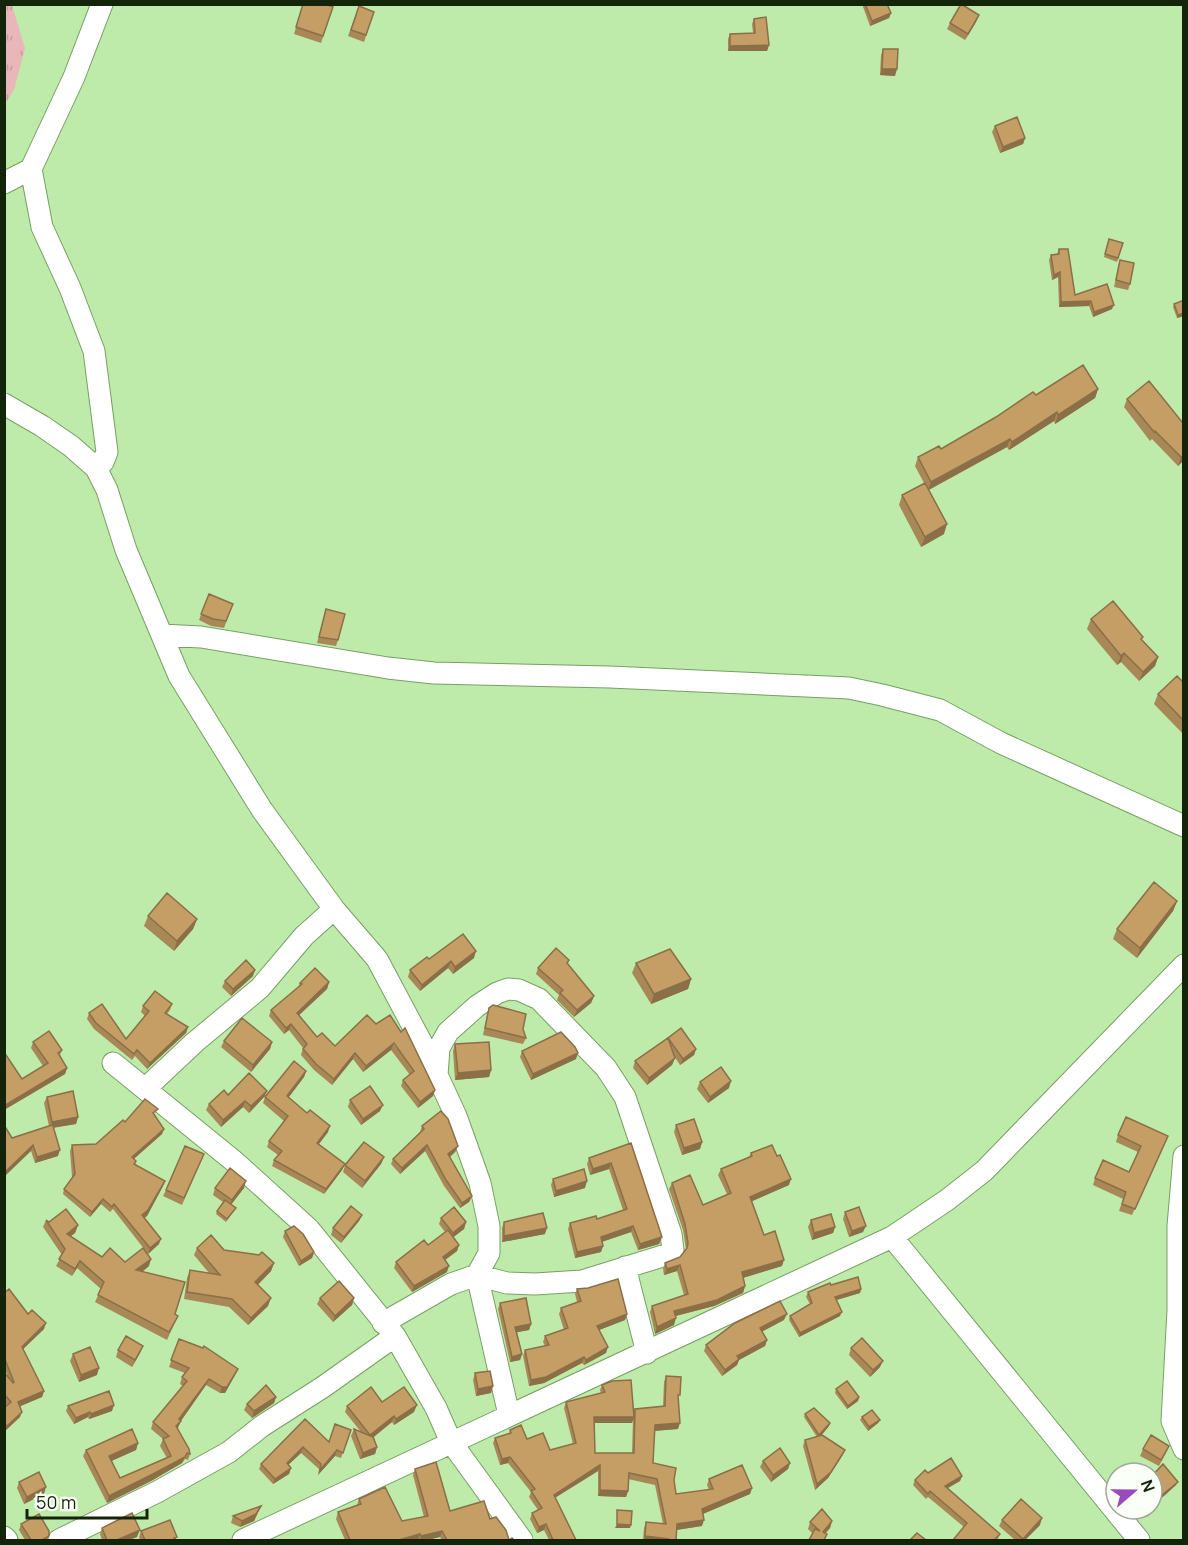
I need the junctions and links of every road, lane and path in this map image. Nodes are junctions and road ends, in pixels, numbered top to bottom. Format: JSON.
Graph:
{"nodes":[{"id":1,"x":102,"y":4,"type":"edge"},
{"id":2,"x":31,"y":169,"type":"junction"},
{"id":3,"x":4,"y":183,"type":"edge"},
{"id":4,"x":4,"y":404,"type":"edge"},
{"id":5,"x":96,"y":468,"type":"junction"},
{"id":6,"x":162,"y":635,"type":"junction"},
{"id":7,"x":1184,"y":825,"type":"edge"},
{"id":8,"x":334,"y":909,"type":"junction"},
{"id":9,"x":1184,"y":965,"type":"edge"},
{"id":10,"x":113,"y":1063,"type":"dead end"},
{"id":11,"x":437,"y":1076,"type":"junction"},
{"id":12,"x":146,"y":1088,"type":"junction"},
{"id":13,"x":1184,"y":1156,"type":"edge"},
{"id":14,"x":892,"y":1237,"type":"junction"},
{"id":15,"x":625,"y":1267,"type":"junction"},
{"id":16,"x":477,"y":1275,"type":"junction"},
{"id":17,"x":389,"y":1330,"type":"junction"},
{"id":18,"x":647,"y":1353,"type":"junction"},
{"id":19,"x":509,"y":1415,"type":"junction"},
{"id":20,"x":451,"y":1442,"type":"junction"},
{"id":21,"x":1184,"y":1449,"type":"edge"},
{"id":22,"x":59,"y":1540,"type":"edge"},
{"id":23,"x":243,"y":1540,"type":"edge"},
{"id":24,"x":522,"y":1540,"type":"edge"},
{"id":25,"x":1139,"y":1540,"type":"edge"}],
"edges":[{"from":1,"to":2,"type":"street"},
{"from":2,"to":3,"type":"street"},
{"from":2,"to":5,"type":"street"},
{"from":4,"to":5,"type":"street"},
{"from":5,"to":6,"type":"street"},
{"from":6,"to":7,"type":"street"},
{"from":6,"to":8,"type":"street"},
{"from":8,"to":11,"type":"street"},
{"from":8,"to":12,"type":"street"},
{"from":9,"to":14,"type":"street"},
{"from":10,"to":12,"type":"street"},
{"from":11,"to":15,"type":"street"},
{"from":11,"to":16,"type":"street"},
{"from":12,"to":17,"type":"street"},
{"from":13,"to":21,"type":"street"},
{"from":14,"to":18,"type":"street"},
{"from":14,"to":25,"type":"street"},
{"from":15,"to":16,"type":"street"},
{"from":15,"to":18,"type":"street"},
{"from":16,"to":17,"type":"street"},
{"from":16,"to":19,"type":"street"},
{"from":17,"to":20,"type":"street"},
{"from":17,"to":22,"type":"street"},
{"from":18,"to":19,"type":"street"},
{"from":19,"to":20,"type":"street"},
{"from":20,"to":23,"type":"street"},
{"from":20,"to":24,"type":"street"}]}
